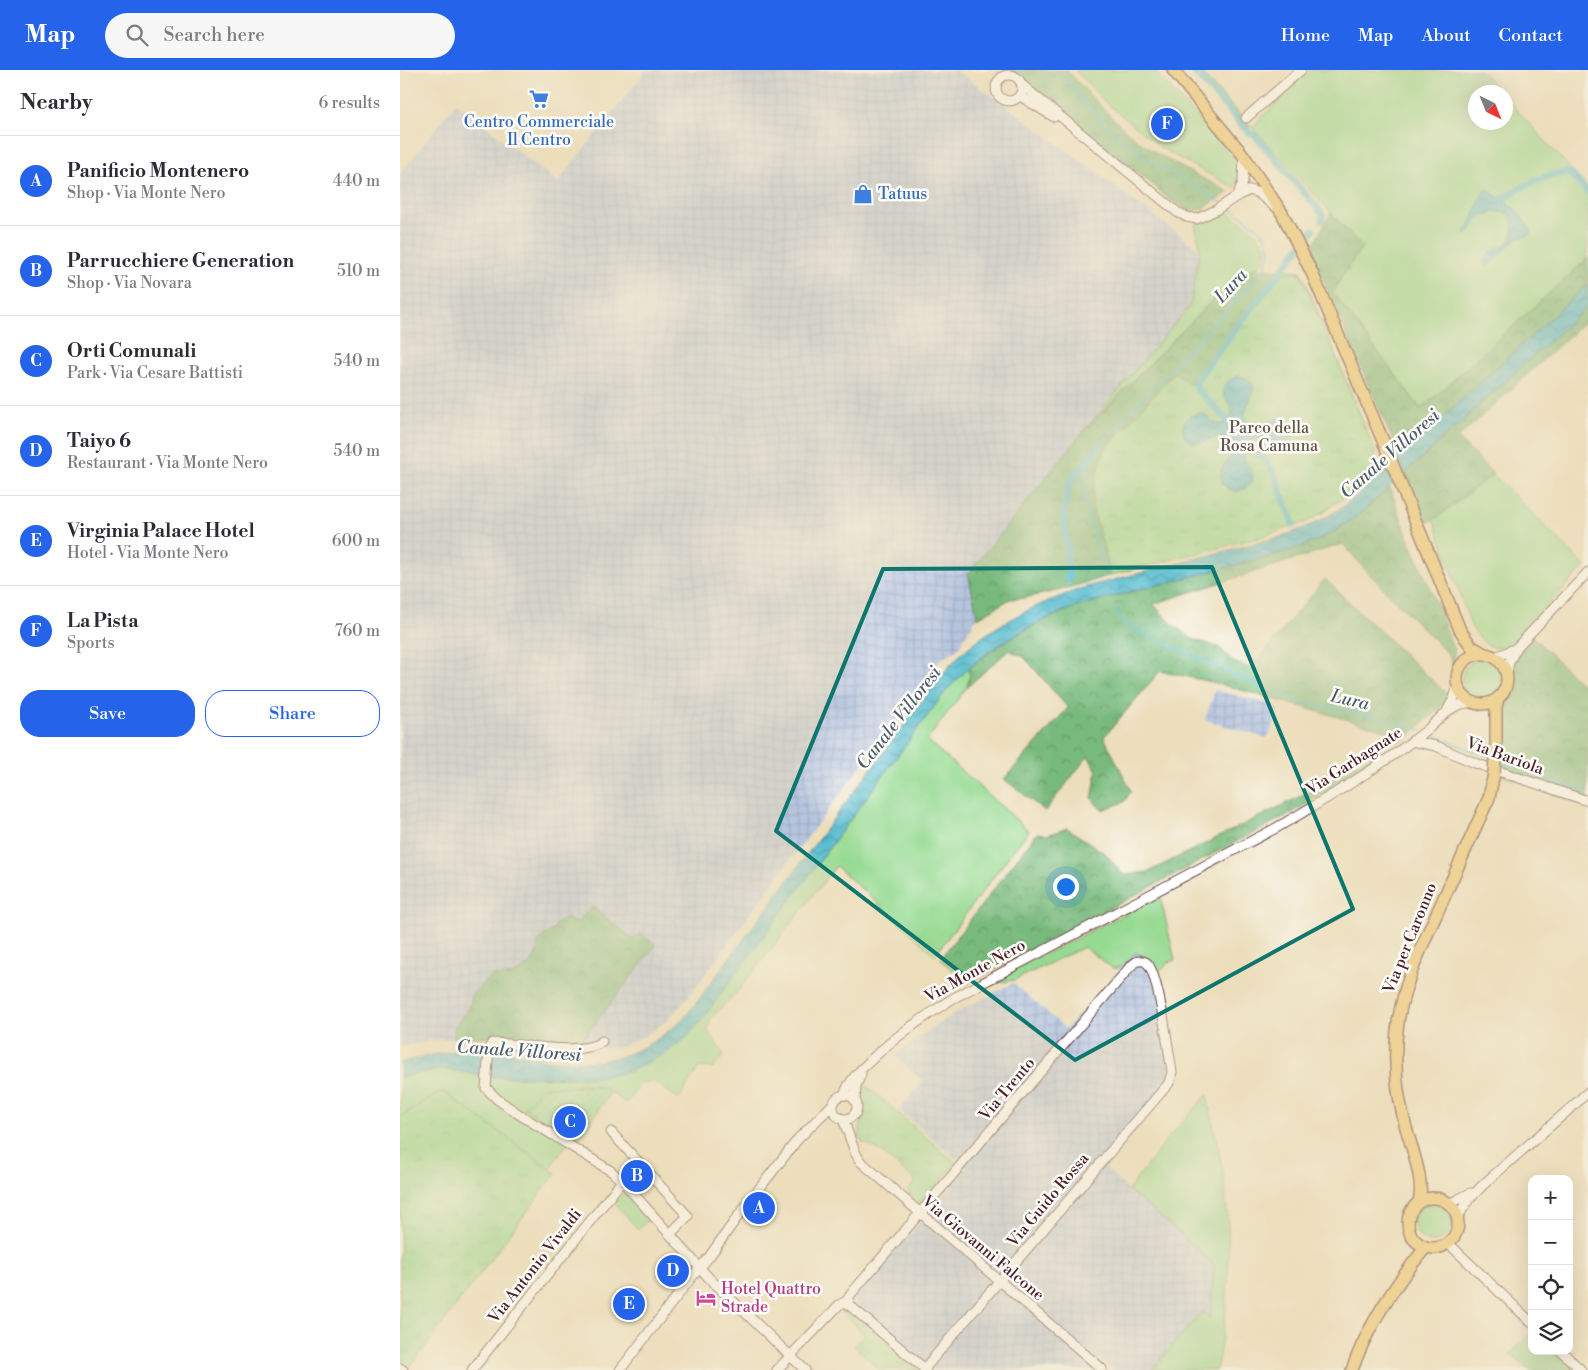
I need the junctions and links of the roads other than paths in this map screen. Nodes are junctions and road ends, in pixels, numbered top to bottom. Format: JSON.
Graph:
{"nodes":[{"id":1,"x":1173,"y":70,"type":"edge"},
{"id":2,"x":1301,"y":70,"type":"edge"},
{"id":3,"x":1004,"y":73,"type":"edge"},
{"id":4,"x":1022,"y":85,"type":"junction"},
{"id":5,"x":1020,"y":96,"type":"junction"},
{"id":6,"x":1246,"y":118,"type":"dead end"},
{"id":7,"x":1090,"y":140,"type":"junction"},
{"id":8,"x":1244,"y":156,"type":"junction"},
{"id":9,"x":1237,"y":196,"type":"junction"},
{"id":10,"x":1282,"y":213,"type":"junction"},
{"id":11,"x":1588,"y":572,"type":"edge"},
{"id":12,"x":1460,"y":630,"type":"junction"},
{"id":13,"x":1517,"y":648,"type":"junction"},
{"id":14,"x":1483,"y":653,"type":"junction"},
{"id":15,"x":1495,"y":657,"type":"junction"},
{"id":16,"x":1462,"y":663,"type":"junction"},
{"id":17,"x":1507,"y":672,"type":"junction"},
{"id":18,"x":1458,"y":686,"type":"junction"},
{"id":19,"x":1498,"y":698,"type":"junction"},
{"id":20,"x":1475,"y":702,"type":"junction"},
{"id":21,"x":1445,"y":714,"type":"junction"},
{"id":22,"x":1496,"y":738,"type":"junction"},
{"id":23,"x":1412,"y":741,"type":"junction"},
{"id":24,"x":1588,"y":801,"type":"edge"},
{"id":25,"x":1110,"y":915,"type":"joint"},
{"id":26,"x":602,"y":1041,"type":"dead end"},
{"id":27,"x":864,"y":1067,"type":"junction"},
{"id":28,"x":1588,"y":1092,"type":"edge"},
{"id":29,"x":844,"y":1095,"type":"junction"},
{"id":30,"x":855,"y":1101,"type":"junction"},
{"id":31,"x":834,"y":1103,"type":"junction"},
{"id":32,"x":855,"y":1115,"type":"junction"},
{"id":33,"x":841,"y":1118,"type":"junction"},
{"id":34,"x":1137,"y":1120,"type":"joint"},
{"id":35,"x":810,"y":1126,"type":"junction"},
{"id":36,"x":611,"y":1132,"type":"dead end"},
{"id":37,"x":852,"y":1144,"type":"junction"},
{"id":38,"x":1417,"y":1168,"type":"junction"},
{"id":39,"x":622,"y":1181,"type":"junction"},
{"id":40,"x":1484,"y":1183,"type":"junction"},
{"id":41,"x":1443,"y":1201,"type":"junction"},
{"id":42,"x":1419,"y":1202,"type":"junction"},
{"id":43,"x":920,"y":1214,"type":"junction"},
{"id":44,"x":1457,"y":1218,"type":"junction"},
{"id":45,"x":670,"y":1234,"type":"junction"},
{"id":46,"x":1413,"y":1239,"type":"junction"},
{"id":47,"x":1448,"y":1243,"type":"junction"},
{"id":48,"x":1426,"y":1247,"type":"junction"},
{"id":49,"x":701,"y":1268,"type":"junction"},
{"id":50,"x":999,"y":1282,"type":"junction"},
{"id":51,"x":1398,"y":1282,"type":"junction"},
{"id":52,"x":848,"y":1300,"type":"junction"},
{"id":53,"x":1528,"y":1319,"type":"edge"},
{"id":54,"x":1565,"y":1355,"type":"edge"},
{"id":55,"x":790,"y":1356,"type":"junction"},
{"id":56,"x":1102,"y":1368,"type":"dead end"},
{"id":57,"x":925,"y":1369,"type":"edge"},
{"id":58,"x":472,"y":1370,"type":"edge"},
{"id":59,"x":620,"y":1370,"type":"edge"},
{"id":60,"x":777,"y":1370,"type":"edge"},
{"id":61,"x":806,"y":1370,"type":"edge"},
{"id":62,"x":1352,"y":1370,"type":"edge"},
{"id":63,"x":1581,"y":1370,"type":"edge"}],
"edges":[{"from":1,"to":8,"type":"main road"},
{"from":2,"to":6,"type":"street"},
{"from":3,"to":4,"type":"street"},
{"from":3,"to":5,"type":"street"},
{"from":4,"to":5,"type":"street"},
{"from":4,"to":7,"type":"street"},
{"from":5,"to":7,"type":"street"},
{"from":7,"to":9,"type":"street"},
{"from":8,"to":9,"type":"street"},
{"from":8,"to":10,"type":"main road"},
{"from":9,"to":10,"type":"street"},
{"from":10,"to":12,"type":"main road"},
{"from":11,"to":13,"type":"street"},
{"from":12,"to":14,"type":"main road"},
{"from":12,"to":16,"type":"main road"},
{"from":13,"to":15,"type":"street"},
{"from":13,"to":17,"type":"street"},
{"from":14,"to":15,"type":"main road"},
{"from":14,"to":16,"type":"main road"},
{"from":15,"to":17,"type":"main road"},
{"from":16,"to":18,"type":"main road"},
{"from":17,"to":19,"type":"main road"},
{"from":18,"to":20,"type":"main road"},
{"from":18,"to":21,"type":"street","name":"Via Garbagnate"},
{"from":19,"to":20,"type":"main road"},
{"from":19,"to":22,"type":"main road"},
{"from":20,"to":21,"type":"street","name":"Via Garbagnate"},
{"from":20,"to":22,"type":"main road"},
{"from":21,"to":23,"type":"street","name":"Via Garbagnate"},
{"from":22,"to":38,"type":"main road","name":"Via per Caronno","bridge":true},
{"from":23,"to":24,"type":"street","name":"Via Bariola"},
{"from":23,"to":25,"type":"street","name":"Via Garbagnate"},
{"from":25,"to":27,"type":"street","name":"Via Monte Nero"},
{"from":26,"to":39,"type":"street"},
{"from":27,"to":29,"type":"street","name":"Via Monte Nero"},
{"from":27,"to":30,"type":"street","name":"Via Monte Nero"},
{"from":28,"to":40,"type":"street"},
{"from":29,"to":30,"type":"street"},
{"from":29,"to":31,"type":"street"},
{"from":30,"to":32,"type":"street"},
{"from":31,"to":33,"type":"street"},
{"from":31,"to":35,"type":"street"},
{"from":32,"to":33,"type":"street"},
{"from":32,"to":37,"type":"street"},
{"from":33,"to":35,"type":"street"},
{"from":33,"to":37,"type":"street","name":"Via Giovanni Falcone"},
{"from":34,"to":43,"type":"street","name":"Via Trento"},
{"from":34,"to":50,"type":"street","name":"Via Guido Rossa"},
{"from":35,"to":49,"type":"street"},
{"from":36,"to":45,"type":"street"},
{"from":37,"to":43,"type":"street","name":"Via Giovanni Falcone"},
{"from":38,"to":41,"type":"main road"},
{"from":38,"to":42,"type":"main road"},
{"from":39,"to":45,"type":"street"},
{"from":39,"to":58,"type":"street","name":"Via Antonio Vivaldi"},
{"from":40,"to":41,"type":"street"},
{"from":40,"to":44,"type":"street"},
{"from":41,"to":42,"type":"main road"},
{"from":41,"to":44,"type":"main road"},
{"from":42,"to":46,"type":"main road"},
{"from":43,"to":50,"type":"street","name":"Via Giovanni Falcone"},
{"from":43,"to":52,"type":"street","name":"Via Trento"},
{"from":44,"to":47,"type":"main road"},
{"from":45,"to":49,"type":"street"},
{"from":46,"to":48,"type":"main road"},
{"from":46,"to":51,"type":"main road"},
{"from":47,"to":48,"type":"main road"},
{"from":47,"to":53,"type":"street"},
{"from":48,"to":51,"type":"main road"},
{"from":49,"to":55,"type":"street"},
{"from":49,"to":59,"type":"street"},
{"from":50,"to":56,"type":"street","name":"Via Giovanni Falcone"},
{"from":50,"to":57,"type":"street","name":"Via Guido Rossa"},
{"from":51,"to":62,"type":"main road"},
{"from":52,"to":55,"type":"street","name":"Via Trento"},
{"from":52,"to":57,"type":"street"},
{"from":54,"to":63,"type":"street"},
{"from":55,"to":60,"type":"street","name":"Via Trento"},
{"from":55,"to":61,"type":"street"}]}
